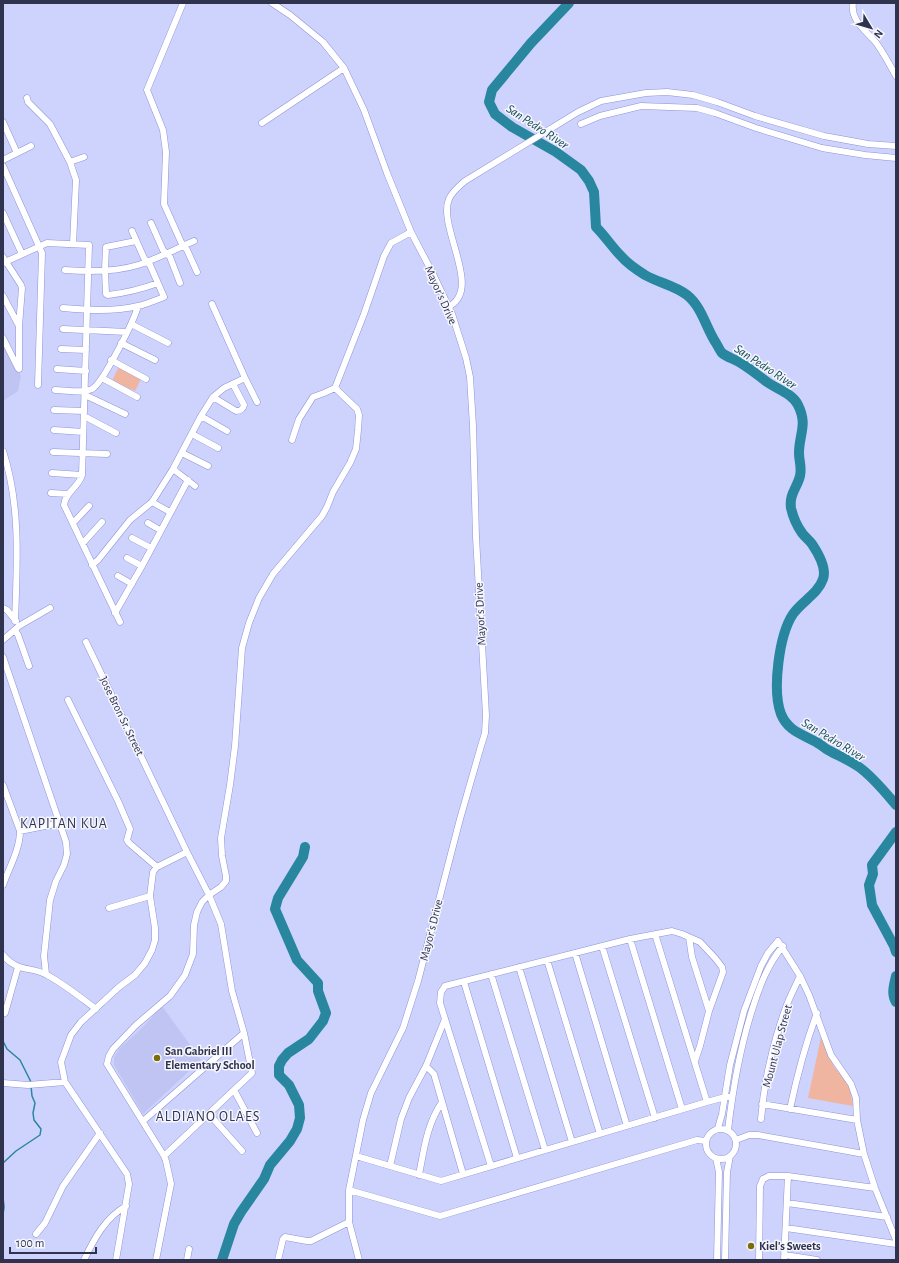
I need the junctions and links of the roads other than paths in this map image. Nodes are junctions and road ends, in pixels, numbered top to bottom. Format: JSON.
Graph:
{"nodes":[{"id":1,"x":183,"y":3,"type":"edge"},
{"id":2,"x":272,"y":3,"type":"edge"},
{"id":3,"x":853,"y":3,"type":"edge"},
{"id":4,"x":344,"y":68,"type":"junction"},
{"id":5,"x":896,"y":76,"type":"edge"},
{"id":6,"x":27,"y":98,"type":"dead end"},
{"id":7,"x":3,"y":122,"type":"edge"},
{"id":8,"x":262,"y":123,"type":"dead end"},
{"id":9,"x":581,"y":124,"type":"dead end"},
{"id":10,"x":31,"y":146,"type":"dead end"},
{"id":11,"x":896,"y":146,"type":"edge"},
{"id":12,"x":17,"y":153,"type":"junction"},
{"id":13,"x":84,"y":157,"type":"dead end"},
{"id":14,"x":896,"y":158,"type":"edge"},
{"id":15,"x":3,"y":160,"type":"edge"},
{"id":16,"x":70,"y":162,"type":"junction"},
{"id":17,"x":3,"y":166,"type":"edge"},
{"id":18,"x":3,"y":213,"type":"edge"},
{"id":19,"x":151,"y":223,"type":"dead end"},
{"id":20,"x":132,"y":231,"type":"dead end"},
{"id":21,"x":410,"y":232,"type":"junction"},
{"id":22,"x":136,"y":241,"type":"junction"},
{"id":23,"x":194,"y":241,"type":"dead end"},
{"id":24,"x":73,"y":244,"type":"junction"},
{"id":25,"x":184,"y":245,"type":"junction"},
{"id":26,"x":40,"y":246,"type":"junction"},
{"id":27,"x":166,"y":253,"type":"junction"},
{"id":28,"x":22,"y":254,"type":"junction"},
{"id":29,"x":4,"y":261,"type":"edge"},
{"id":30,"x":148,"y":262,"type":"junction"},
{"id":31,"x":65,"y":270,"type":"dead end"},
{"id":32,"x":105,"y":270,"type":"junction"},
{"id":33,"x":88,"y":272,"type":"junction"},
{"id":34,"x":197,"y":272,"type":"dead end"},
{"id":35,"x":158,"y":283,"type":"junction"},
{"id":36,"x":180,"y":283,"type":"dead end"},
{"id":37,"x":3,"y":296,"type":"edge"},
{"id":38,"x":212,"y":304,"type":"dead end"},
{"id":39,"x":138,"y":306,"type":"junction"},
{"id":40,"x":448,"y":307,"type":"junction"},
{"id":41,"x":63,"y":308,"type":"dead end"},
{"id":42,"x":88,"y":310,"type":"junction"},
{"id":43,"x":131,"y":324,"type":"junction"},
{"id":44,"x":19,"y":326,"type":"junction"},
{"id":45,"x":63,"y":329,"type":"dead end"},
{"id":46,"x":87,"y":330,"type":"junction"},
{"id":47,"x":127,"y":332,"type":"junction"},
{"id":48,"x":3,"y":338,"type":"edge"},
{"id":49,"x":121,"y":342,"type":"junction"},
{"id":50,"x":168,"y":343,"type":"dead end"},
{"id":51,"x":61,"y":349,"type":"dead end"},
{"id":52,"x":86,"y":350,"type":"junction"},
{"id":53,"x":111,"y":360,"type":"junction"},
{"id":54,"x":155,"y":360,"type":"dead end"},
{"id":55,"x":57,"y":369,"type":"dead end"},
{"id":56,"x":86,"y":371,"type":"junction"},
{"id":57,"x":102,"y":378,"type":"junction"},
{"id":58,"x":146,"y":378,"type":"dead end"},
{"id":59,"x":245,"y":378,"type":"junction"},
{"id":60,"x":233,"y":384,"type":"junction"},
{"id":61,"x":38,"y":385,"type":"dead end"},
{"id":62,"x":335,"y":388,"type":"junction"},
{"id":63,"x":55,"y":390,"type":"dead end"},
{"id":64,"x":85,"y":393,"type":"junction"},
{"id":65,"x":137,"y":397,"type":"dead end"},
{"id":66,"x":213,"y":397,"type":"junction"},
{"id":67,"x":257,"y":402,"type":"dead end"},
{"id":68,"x":54,"y":410,"type":"dead end"},
{"id":69,"x":84,"y":414,"type":"junction"},
{"id":70,"x":125,"y":414,"type":"dead end"},
{"id":71,"x":201,"y":416,"type":"junction"},
{"id":72,"x":54,"y":430,"type":"dead end"},
{"id":73,"x":227,"y":431,"type":"dead end"},
{"id":74,"x":83,"y":432,"type":"junction"},
{"id":75,"x":116,"y":433,"type":"dead end"},
{"id":76,"x":192,"y":434,"type":"junction"},
{"id":77,"x":292,"y":440,"type":"dead end"},
{"id":78,"x":218,"y":448,"type":"dead end"},
{"id":79,"x":3,"y":451,"type":"edge"},
{"id":80,"x":53,"y":452,"type":"dead end"},
{"id":81,"x":83,"y":453,"type":"junction"},
{"id":82,"x":182,"y":453,"type":"junction"},
{"id":83,"x":107,"y":454,"type":"dead end"},
{"id":84,"x":208,"y":466,"type":"dead end"},
{"id":85,"x":173,"y":470,"type":"junction"},
{"id":86,"x":52,"y":473,"type":"dead end"},
{"id":87,"x":82,"y":475,"type":"junction"},
{"id":88,"x":188,"y":480,"type":"junction"},
{"id":89,"x":195,"y":486,"type":"dead end"},
{"id":90,"x":51,"y":493,"type":"dead end"},
{"id":91,"x":68,"y":494,"type":"junction"},
{"id":92,"x":152,"y":502,"type":"junction"},
{"id":93,"x":89,"y":506,"type":"dead end"},
{"id":94,"x":170,"y":512,"type":"junction"},
{"id":95,"x":102,"y":522,"type":"dead end"},
{"id":96,"x":73,"y":523,"type":"junction"},
{"id":97,"x":148,"y":523,"type":"dead end"},
{"id":98,"x":160,"y":530,"type":"junction"},
{"id":99,"x":132,"y":538,"type":"dead end"},
{"id":100,"x":82,"y":543,"type":"junction"},
{"id":101,"x":151,"y":548,"type":"junction"},
{"id":102,"x":127,"y":558,"type":"dead end"},
{"id":103,"x":92,"y":564,"type":"junction"},
{"id":104,"x":142,"y":566,"type":"junction"},
{"id":105,"x":118,"y":576,"type":"dead end"},
{"id":106,"x":132,"y":584,"type":"junction"},
{"id":107,"x":3,"y":608,"type":"edge"},
{"id":108,"x":50,"y":608,"type":"dead end"},
{"id":109,"x":115,"y":612,"type":"junction"},
{"id":110,"x":120,"y":622,"type":"dead end"},
{"id":111,"x":16,"y":626,"type":"junction"},
{"id":112,"x":3,"y":640,"type":"edge"},
{"id":113,"x":86,"y":642,"type":"dead end"},
{"id":114,"x":3,"y":657,"type":"edge"},
{"id":115,"x":29,"y":666,"type":"dead end"},
{"id":116,"x":68,"y":700,"type":"dead end"},
{"id":117,"x":3,"y":785,"type":"edge"},
{"id":118,"x":60,"y":823,"type":"junction"},
{"id":119,"x":20,"y":831,"type":"junction"},
{"id":120,"x":187,"y":852,"type":"junction"},
{"id":121,"x":157,"y":867,"type":"junction"},
{"id":122,"x":3,"y":885,"type":"edge"},
{"id":123,"x":209,"y":895,"type":"junction"},
{"id":124,"x":150,"y":896,"type":"junction"},
{"id":125,"x":109,"y":908,"type":"dead end"},
{"id":126,"x":655,"y":934,"type":"junction"},
{"id":127,"x":689,"y":937,"type":"junction"},
{"id":128,"x":630,"y":939,"type":"junction"},
{"id":129,"x":602,"y":946,"type":"junction"},
{"id":130,"x":574,"y":953,"type":"junction"},
{"id":131,"x":3,"y":956,"type":"edge"},
{"id":132,"x":547,"y":960,"type":"junction"},
{"id":133,"x":18,"y":967,"type":"junction"},
{"id":134,"x":519,"y":967,"type":"junction"},
{"id":135,"x":46,"y":974,"type":"junction"},
{"id":136,"x":492,"y":974,"type":"junction"},
{"id":137,"x":800,"y":976,"type":"junction"},
{"id":138,"x":464,"y":982,"type":"junction"},
{"id":139,"x":96,"y":1008,"type":"junction"},
{"id":140,"x":709,"y":1011,"type":"junction"},
{"id":141,"x":5,"y":1013,"type":"dead end"},
{"id":142,"x":817,"y":1013,"type":"junction"},
{"id":143,"x":445,"y":1019,"type":"junction"},
{"id":144,"x":244,"y":1032,"type":"junction"},
{"id":145,"x":694,"y":1061,"type":"junction"},
{"id":146,"x":426,"y":1066,"type":"junction"},
{"id":147,"x":65,"y":1082,"type":"junction"},
{"id":148,"x":3,"y":1083,"type":"edge"},
{"id":149,"x":234,"y":1090,"type":"junction"},
{"id":150,"x":728,"y":1097,"type":"junction"},
{"id":151,"x":442,"y":1102,"type":"junction"},
{"id":152,"x":707,"y":1102,"type":"junction"},
{"id":153,"x":762,"y":1104,"type":"junction"},
{"id":154,"x":682,"y":1109,"type":"junction"},
{"id":155,"x":790,"y":1109,"type":"junction"},
{"id":156,"x":209,"y":1114,"type":"junction"},
{"id":157,"x":655,"y":1118,"type":"junction"},
{"id":158,"x":761,"y":1119,"type":"dead end"},
{"id":159,"x":857,"y":1120,"type":"junction"},
{"id":160,"x":143,"y":1122,"type":"junction"},
{"id":161,"x":627,"y":1126,"type":"junction"},
{"id":162,"x":718,"y":1128,"type":"junction"},
{"id":163,"x":728,"y":1130,"type":"junction"},
{"id":164,"x":100,"y":1133,"type":"junction"},
{"id":165,"x":257,"y":1133,"type":"dead end"},
{"id":166,"x":600,"y":1134,"type":"junction"},
{"id":167,"x":736,"y":1140,"type":"junction"},
{"id":168,"x":706,"y":1141,"type":"junction"},
{"id":169,"x":572,"y":1142,"type":"junction"},
{"id":170,"x":545,"y":1150,"type":"junction"},
{"id":171,"x":242,"y":1152,"type":"dead end"},
{"id":172,"x":864,"y":1154,"type":"junction"},
{"id":173,"x":164,"y":1156,"type":"junction"},
{"id":174,"x":356,"y":1156,"type":"junction"},
{"id":175,"x":730,"y":1156,"type":"junction"},
{"id":176,"x":517,"y":1158,"type":"junction"},
{"id":177,"x":716,"y":1158,"type":"junction"},
{"id":178,"x":390,"y":1166,"type":"junction"},
{"id":179,"x":490,"y":1166,"type":"junction"},
{"id":180,"x":463,"y":1174,"type":"junction"},
{"id":181,"x":420,"y":1175,"type":"junction"},
{"id":182,"x":788,"y":1176,"type":"junction"},
{"id":183,"x":875,"y":1188,"type":"junction"},
{"id":184,"x":349,"y":1190,"type":"junction"},
{"id":185,"x":787,"y":1203,"type":"junction"},
{"id":186,"x":126,"y":1206,"type":"junction"},
{"id":187,"x":887,"y":1217,"type":"junction"},
{"id":188,"x":350,"y":1222,"type":"junction"},
{"id":189,"x":786,"y":1228,"type":"junction"},
{"id":190,"x":36,"y":1234,"type":"dead end"},
{"id":191,"x":896,"y":1240,"type":"edge"},
{"id":192,"x":896,"y":1244,"type":"edge"},
{"id":193,"x":189,"y":1249,"type":"dead end"},
{"id":194,"x":784,"y":1258,"type":"edge"},
{"id":195,"x":84,"y":1260,"type":"edge"},
{"id":196,"x":116,"y":1260,"type":"edge"},
{"id":197,"x":156,"y":1260,"type":"edge"},
{"id":198,"x":187,"y":1260,"type":"edge"},
{"id":199,"x":278,"y":1260,"type":"edge"},
{"id":200,"x":359,"y":1260,"type":"edge"},
{"id":201,"x":717,"y":1260,"type":"edge"},
{"id":202,"x":726,"y":1260,"type":"edge"},
{"id":203,"x":759,"y":1260,"type":"edge"},
{"id":204,"x":817,"y":1260,"type":"edge"}],
"edges":[{"from":1,"to":25,"type":"street"},
{"from":2,"to":4,"type":"street","name":"Mayor's Drive"},
{"from":3,"to":5,"type":"street"},
{"from":4,"to":8,"type":"street"},
{"from":4,"to":21,"type":"street","name":"Mayor's Drive"},
{"from":6,"to":16,"type":"street"},
{"from":7,"to":12,"type":"street"},
{"from":9,"to":14,"type":"street"},
{"from":10,"to":12,"type":"street"},
{"from":11,"to":40,"type":"street"},
{"from":12,"to":15,"type":"street"},
{"from":13,"to":16,"type":"street"},
{"from":16,"to":24,"type":"street"},
{"from":17,"to":26,"type":"street"},
{"from":18,"to":28,"type":"street"},
{"from":19,"to":27,"type":"street"},
{"from":20,"to":22,"type":"street"},
{"from":21,"to":40,"type":"street","name":"Mayor's Drive"},
{"from":21,"to":62,"type":"street"},
{"from":22,"to":30,"type":"street"},
{"from":22,"to":32,"type":"street"},
{"from":23,"to":25,"type":"street"},
{"from":24,"to":26,"type":"street"},
{"from":24,"to":33,"type":"street"},
{"from":25,"to":27,"type":"street"},
{"from":25,"to":34,"type":"street"},
{"from":26,"to":28,"type":"street"},
{"from":26,"to":61,"type":"street"},
{"from":27,"to":30,"type":"street"},
{"from":27,"to":36,"type":"street"},
{"from":28,"to":29,"type":"street"},
{"from":29,"to":44,"type":"street"},
{"from":30,"to":32,"type":"street"},
{"from":30,"to":35,"type":"street"},
{"from":31,"to":33,"type":"street"},
{"from":32,"to":33,"type":"street"},
{"from":32,"to":35,"type":"street"},
{"from":33,"to":42,"type":"street"},
{"from":35,"to":39,"type":"street"},
{"from":37,"to":44,"type":"street"},
{"from":38,"to":59,"type":"street"},
{"from":39,"to":42,"type":"street"},
{"from":39,"to":43,"type":"street"},
{"from":40,"to":174,"type":"street","name":"Mayor's Drive"},
{"from":41,"to":42,"type":"street"},
{"from":42,"to":46,"type":"street"},
{"from":43,"to":47,"type":"street"},
{"from":43,"to":50,"type":"street"},
{"from":44,"to":48,"type":"street"},
{"from":45,"to":46,"type":"street"},
{"from":46,"to":47,"type":"street"},
{"from":46,"to":52,"type":"street"},
{"from":47,"to":49,"type":"street"},
{"from":49,"to":53,"type":"street"},
{"from":49,"to":54,"type":"street"},
{"from":51,"to":52,"type":"street"},
{"from":52,"to":56,"type":"street"},
{"from":53,"to":57,"type":"street"},
{"from":53,"to":58,"type":"street"},
{"from":55,"to":56,"type":"street"},
{"from":56,"to":64,"type":"street"},
{"from":57,"to":64,"type":"street"},
{"from":57,"to":65,"type":"street"},
{"from":59,"to":60,"type":"street"},
{"from":59,"to":67,"type":"street"},
{"from":60,"to":66,"type":"street"},
{"from":60,"to":66,"type":"street"},
{"from":62,"to":77,"type":"street"},
{"from":62,"to":123,"type":"street"},
{"from":63,"to":64,"type":"street"},
{"from":64,"to":69,"type":"street"},
{"from":64,"to":70,"type":"street"},
{"from":66,"to":71,"type":"street"},
{"from":68,"to":69,"type":"street"},
{"from":69,"to":74,"type":"street"},
{"from":69,"to":75,"type":"street"},
{"from":71,"to":73,"type":"street"},
{"from":71,"to":76,"type":"street"},
{"from":72,"to":74,"type":"street"},
{"from":74,"to":81,"type":"street"},
{"from":76,"to":78,"type":"street"},
{"from":76,"to":82,"type":"street"},
{"from":79,"to":111,"type":"street"},
{"from":80,"to":81,"type":"street"},
{"from":81,"to":83,"type":"street"},
{"from":81,"to":87,"type":"street"},
{"from":82,"to":84,"type":"street"},
{"from":82,"to":85,"type":"street"},
{"from":85,"to":88,"type":"street"},
{"from":85,"to":92,"type":"street"},
{"from":86,"to":87,"type":"street"},
{"from":87,"to":91,"type":"street"},
{"from":88,"to":89,"type":"street"},
{"from":88,"to":94,"type":"street"},
{"from":90,"to":91,"type":"street"},
{"from":91,"to":96,"type":"street"},
{"from":92,"to":94,"type":"street"},
{"from":92,"to":103,"type":"street"},
{"from":93,"to":96,"type":"street"},
{"from":94,"to":98,"type":"street"},
{"from":95,"to":100,"type":"street"},
{"from":96,"to":100,"type":"street"},
{"from":97,"to":98,"type":"street"},
{"from":98,"to":101,"type":"street"},
{"from":99,"to":101,"type":"street"},
{"from":100,"to":103,"type":"street"},
{"from":101,"to":104,"type":"street"},
{"from":102,"to":104,"type":"street"},
{"from":103,"to":109,"type":"street"},
{"from":104,"to":106,"type":"street"},
{"from":105,"to":106,"type":"street"},
{"from":106,"to":109,"type":"street"},
{"from":107,"to":111,"type":"street"},
{"from":108,"to":111,"type":"street"},
{"from":109,"to":110,"type":"street"},
{"from":111,"to":112,"type":"street"},
{"from":111,"to":115,"type":"street"},
{"from":113,"to":120,"type":"street","name":"Jose Bron Sr. Street"},
{"from":114,"to":118,"type":"street"},
{"from":116,"to":121,"type":"street"},
{"from":117,"to":119,"type":"street"},
{"from":118,"to":119,"type":"street"},
{"from":118,"to":135,"type":"street"},
{"from":119,"to":122,"type":"street"},
{"from":120,"to":121,"type":"street"},
{"from":120,"to":123,"type":"street","name":"Jose Bron Sr. Street"},
{"from":121,"to":124,"type":"street"},
{"from":123,"to":144,"type":"street","name":"Jose Bron Sr. Street"},
{"from":123,"to":160,"type":"street"},
{"from":124,"to":125,"type":"street"},
{"from":124,"to":139,"type":"street"},
{"from":126,"to":127,"type":"street"},
{"from":126,"to":128,"type":"street"},
{"from":126,"to":145,"type":"street"},
{"from":127,"to":140,"type":"street"},
{"from":127,"to":140,"type":"street"},
{"from":128,"to":129,"type":"street"},
{"from":128,"to":154,"type":"street"},
{"from":129,"to":130,"type":"street"},
{"from":129,"to":157,"type":"street"},
{"from":130,"to":132,"type":"street"},
{"from":130,"to":161,"type":"street"},
{"from":131,"to":133,"type":"street"},
{"from":132,"to":134,"type":"street"},
{"from":132,"to":166,"type":"street"},
{"from":133,"to":135,"type":"street"},
{"from":133,"to":141,"type":"street"},
{"from":134,"to":136,"type":"street"},
{"from":134,"to":169,"type":"street"},
{"from":135,"to":139,"type":"street"},
{"from":136,"to":138,"type":"street"},
{"from":136,"to":170,"type":"street"},
{"from":137,"to":142,"type":"street"},
{"from":137,"to":150,"type":"street"},
{"from":137,"to":153,"type":"street","name":"Mount Ulap Street"},
{"from":138,"to":143,"type":"street"},
{"from":138,"to":176,"type":"street"},
{"from":139,"to":147,"type":"street"},
{"from":140,"to":145,"type":"street"},
{"from":142,"to":155,"type":"street"},
{"from":142,"to":159,"type":"street"},
{"from":143,"to":146,"type":"street"},
{"from":143,"to":179,"type":"street"},
{"from":144,"to":149,"type":"street","name":"Jose Bron Sr. Street"},
{"from":144,"to":160,"type":"street"},
{"from":145,"to":152,"type":"street"},
{"from":146,"to":151,"type":"street"},
{"from":146,"to":178,"type":"street"},
{"from":147,"to":148,"type":"street"},
{"from":147,"to":164,"type":"street"},
{"from":149,"to":156,"type":"street"},
{"from":149,"to":165,"type":"street"},
{"from":150,"to":152,"type":"street"},
{"from":150,"to":162,"type":"street"},
{"from":150,"to":163,"type":"street"},
{"from":151,"to":180,"type":"street"},
{"from":151,"to":181,"type":"street"},
{"from":152,"to":154,"type":"street"},
{"from":153,"to":155,"type":"street"},
{"from":153,"to":158,"type":"street","name":"Mount Ulap Street"},
{"from":154,"to":157,"type":"street"},
{"from":155,"to":159,"type":"street"},
{"from":156,"to":171,"type":"street"},
{"from":156,"to":173,"type":"street"},
{"from":157,"to":161,"type":"street"},
{"from":159,"to":172,"type":"street"},
{"from":160,"to":173,"type":"street"},
{"from":161,"to":166,"type":"street"},
{"from":162,"to":163,"type":"street"},
{"from":162,"to":168,"type":"street"},
{"from":163,"to":167,"type":"street"},
{"from":164,"to":186,"type":"street"},
{"from":164,"to":190,"type":"street"},
{"from":166,"to":169,"type":"street"},
{"from":167,"to":172,"type":"street"},
{"from":167,"to":175,"type":"street"},
{"from":168,"to":177,"type":"street"},
{"from":168,"to":184,"type":"street"},
{"from":169,"to":170,"type":"street"},
{"from":170,"to":176,"type":"street"},
{"from":172,"to":183,"type":"street"},
{"from":173,"to":197,"type":"street"},
{"from":174,"to":178,"type":"street"},
{"from":174,"to":184,"type":"street","name":"Mayor's Drive"},
{"from":175,"to":177,"type":"street"},
{"from":175,"to":202,"type":"street"},
{"from":176,"to":179,"type":"street"},
{"from":177,"to":201,"type":"street"},
{"from":178,"to":181,"type":"street"},
{"from":179,"to":180,"type":"street"},
{"from":180,"to":181,"type":"street"},
{"from":182,"to":183,"type":"street"},
{"from":182,"to":185,"type":"street"},
{"from":182,"to":203,"type":"street"},
{"from":183,"to":187,"type":"street"},
{"from":184,"to":188,"type":"street","name":"Mayor's Drive"},
{"from":185,"to":187,"type":"street"},
{"from":185,"to":189,"type":"street"},
{"from":186,"to":195,"type":"street"},
{"from":186,"to":196,"type":"street"},
{"from":187,"to":191,"type":"street"},
{"from":188,"to":199,"type":"street"},
{"from":188,"to":200,"type":"street","name":"Mayor's Drive"},
{"from":189,"to":192,"type":"street"},
{"from":189,"to":194,"type":"street"},
{"from":193,"to":198,"type":"street"},
{"from":194,"to":204,"type":"street"}]}
